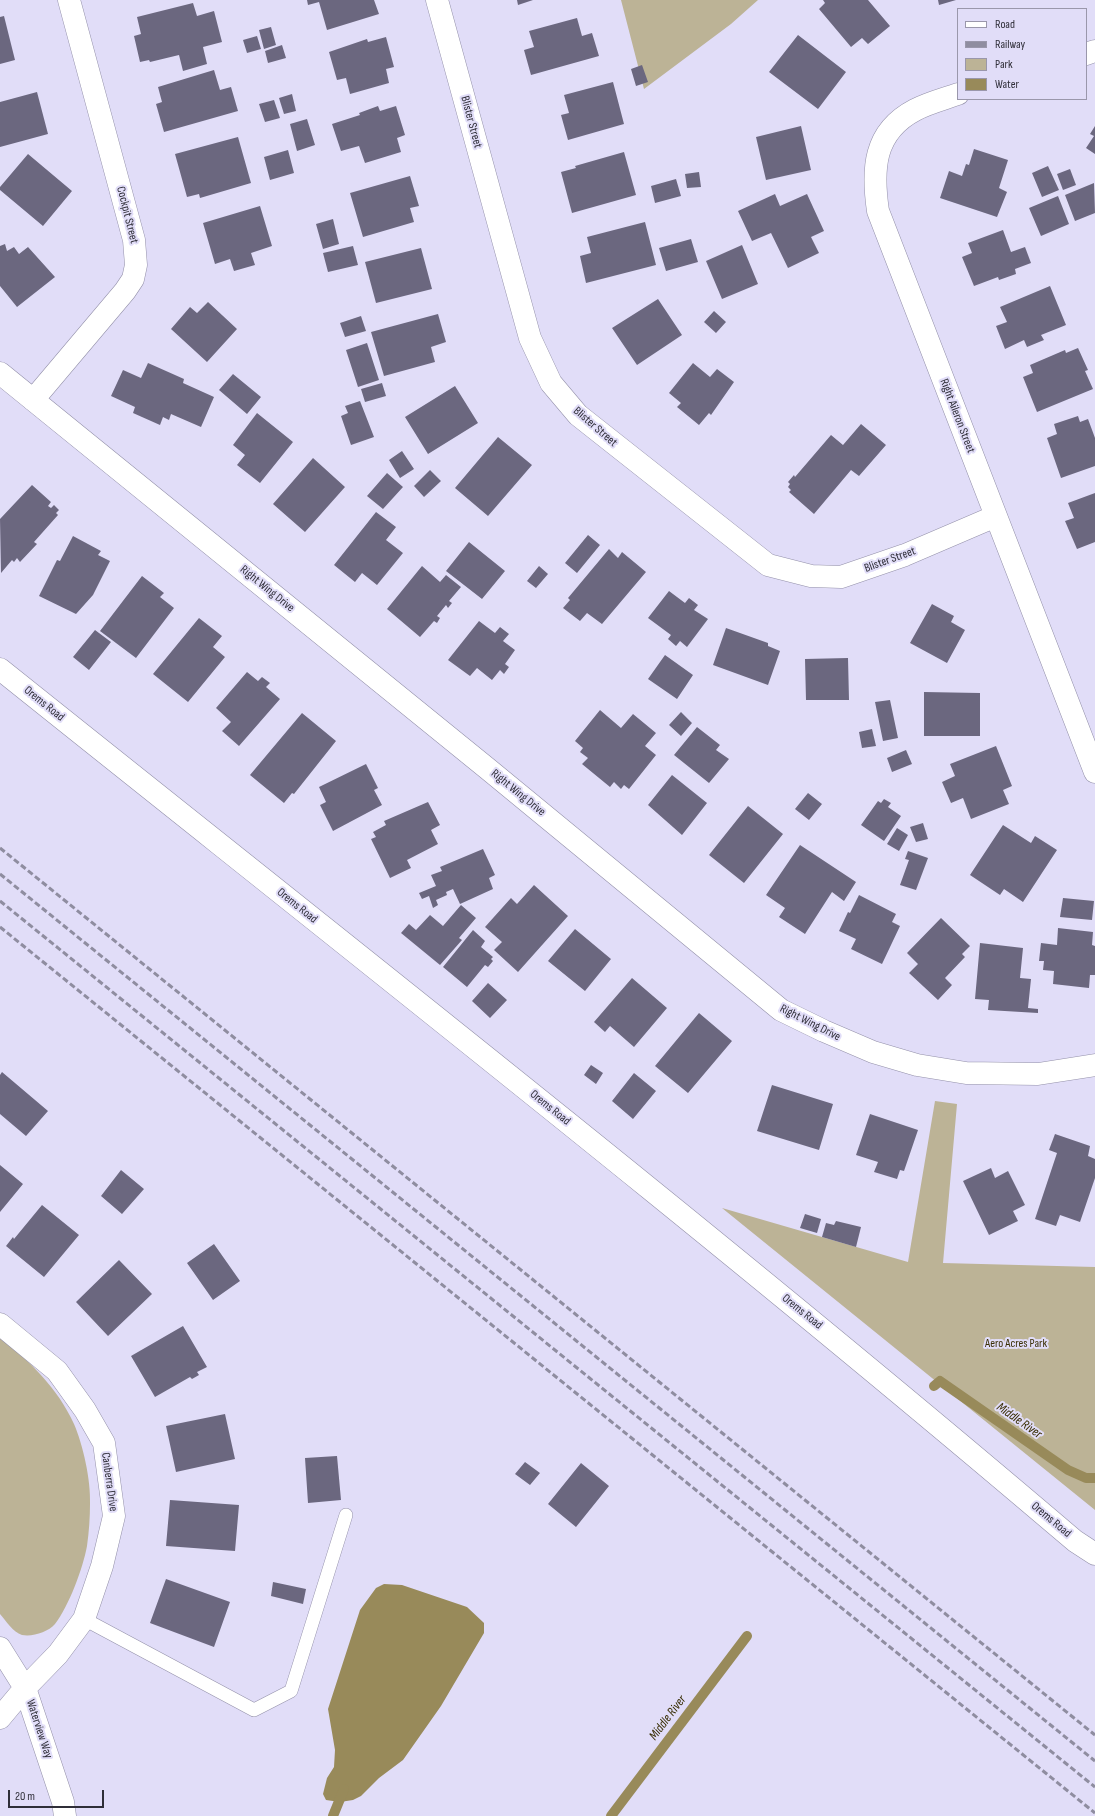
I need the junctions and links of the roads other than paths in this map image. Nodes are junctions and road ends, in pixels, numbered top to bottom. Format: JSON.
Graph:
{"nodes":[{"id":1,"x":69,"y":0,"type":"edge"},
{"id":2,"x":437,"y":0,"type":"edge"},
{"id":3,"x":957,"y":94,"type":"edge"},
{"id":4,"x":0,"y":373,"type":"edge"},
{"id":5,"x":33,"y":400,"type":"junction"},
{"id":6,"x":996,"y":516,"type":"junction"},
{"id":7,"x":0,"y":669,"type":"edge"},
{"id":8,"x":1095,"y":772,"type":"edge"},
{"id":9,"x":1095,"y":1065,"type":"edge"},
{"id":10,"x":0,"y":1324,"type":"edge"},
{"id":11,"x":346,"y":1515,"type":"dead end"},
{"id":12,"x":1095,"y":1554,"type":"edge"},
{"id":13,"x":84,"y":1619,"type":"junction"},
{"id":14,"x":0,"y":1648,"type":"edge"},
{"id":15,"x":25,"y":1688,"type":"junction"},
{"id":16,"x":0,"y":1718,"type":"edge"},
{"id":17,"x":65,"y":1816,"type":"edge"}],
"edges":[{"from":1,"to":5,"type":"street","name":"Cockpit Street"},
{"from":2,"to":6,"type":"street","name":"Blister Street"},
{"from":3,"to":6,"type":"street","name":"Right Aileron Street"},
{"from":4,"to":5,"type":"street","name":"Right Wing Drive"},
{"from":5,"to":9,"type":"street","name":"Right Wing Drive"},
{"from":6,"to":8,"type":"street","name":"Right Aileron Street"},
{"from":7,"to":12,"type":"street","name":"Orems Road"},
{"from":10,"to":13,"type":"street","name":"Canberra Drive"},
{"from":11,"to":13,"type":"lane"},
{"from":13,"to":15,"type":"street","name":"Canberra Drive"},
{"from":14,"to":15,"type":"street","name":"Waterview Way"},
{"from":15,"to":16,"type":"street","name":"Canberra Drive"},
{"from":15,"to":17,"type":"street","name":"Waterview Way"}]}
